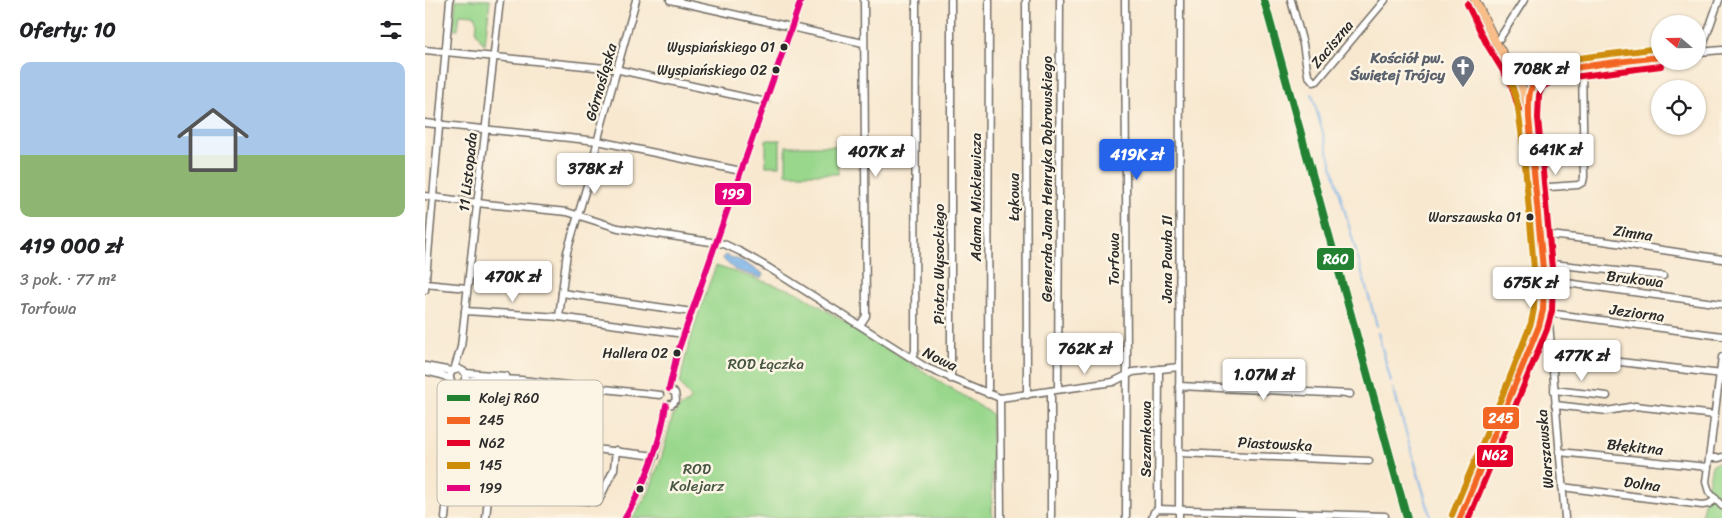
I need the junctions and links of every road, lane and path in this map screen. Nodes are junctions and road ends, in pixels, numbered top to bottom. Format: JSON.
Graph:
{"nodes":[{"id":1,"x":450,"y":0,"type":"edge"},
{"id":2,"x":500,"y":0,"type":"edge"},
{"id":3,"x":636,"y":0,"type":"edge"},
{"id":4,"x":670,"y":0,"type":"edge"},
{"id":5,"x":801,"y":0,"type":"edge"},
{"id":6,"x":864,"y":0,"type":"edge"},
{"id":7,"x":916,"y":0,"type":"edge"},
{"id":8,"x":951,"y":0,"type":"edge"},
{"id":9,"x":989,"y":0,"type":"edge"},
{"id":10,"x":1026,"y":0,"type":"edge"},
{"id":11,"x":1061,"y":0,"type":"edge"},
{"id":12,"x":1125,"y":0,"type":"edge"},
{"id":13,"x":1180,"y":0,"type":"edge"},
{"id":14,"x":1291,"y":0,"type":"edge"},
{"id":15,"x":1385,"y":0,"type":"edge"},
{"id":16,"x":1475,"y":0,"type":"edge"},
{"id":17,"x":1524,"y":0,"type":"edge"},
{"id":18,"x":1719,"y":0,"type":"edge"},
{"id":19,"x":792,"y":27,"type":"junction"},
{"id":20,"x":1706,"y":34,"type":"edge"},
{"id":21,"x":1500,"y":38,"type":"dead end"},
{"id":22,"x":863,"y":43,"type":"junction"},
{"id":23,"x":425,"y":50,"type":"edge"},
{"id":24,"x":1722,"y":50,"type":"edge"},
{"id":25,"x":1706,"y":51,"type":"edge"},
{"id":26,"x":447,"y":52,"type":"junction"},
{"id":27,"x":494,"y":57,"type":"junction"},
{"id":28,"x":1651,"y":58,"type":"edge"},
{"id":29,"x":1582,"y":67,"type":"junction"},
{"id":30,"x":617,"y":70,"type":"junction"},
{"id":31,"x":1555,"y":71,"type":"junction"},
{"id":32,"x":1519,"y":80,"type":"junction"},
{"id":33,"x":766,"y":102,"type":"junction"},
{"id":34,"x":1529,"y":118,"type":"junction"},
{"id":35,"x":425,"y":123,"type":"edge"},
{"id":36,"x":440,"y":125,"type":"junction"},
{"id":37,"x":485,"y":130,"type":"junction"},
{"id":38,"x":598,"y":141,"type":"junction"},
{"id":39,"x":741,"y":171,"type":"junction"},
{"id":40,"x":1536,"y":188,"type":"junction"},
{"id":41,"x":425,"y":196,"type":"edge"},
{"id":42,"x":434,"y":197,"type":"junction"},
{"id":43,"x":477,"y":203,"type":"junction"},
{"id":44,"x":577,"y":216,"type":"junction"},
{"id":45,"x":1540,"y":234,"type":"junction"},
{"id":46,"x":716,"y":243,"type":"junction"},
{"id":47,"x":1722,"y":259,"type":"edge"},
{"id":48,"x":1543,"y":263,"type":"junction"},
{"id":49,"x":1663,"y":276,"type":"dead end"},
{"id":50,"x":1544,"y":280,"type":"junction"},
{"id":51,"x":425,"y":284,"type":"edge"},
{"id":52,"x":467,"y":288,"type":"junction"},
{"id":53,"x":425,"y":290,"type":"edge"},
{"id":54,"x":562,"y":293,"type":"junction"},
{"id":55,"x":1722,"y":304,"type":"edge"},
{"id":56,"x":465,"y":310,"type":"junction"},
{"id":57,"x":692,"y":312,"type":"junction"},
{"id":58,"x":1548,"y":313,"type":"junction"},
{"id":59,"x":559,"y":316,"type":"junction"},
{"id":60,"x":860,"y":325,"type":"junction"},
{"id":61,"x":684,"y":334,"type":"junction"},
{"id":62,"x":1722,"y":336,"type":"edge"},
{"id":63,"x":1533,"y":341,"type":"junction"},
{"id":64,"x":461,"y":346,"type":"junction"},
{"id":65,"x":1551,"y":354,"type":"junction"},
{"id":66,"x":1722,"y":356,"type":"edge"},
{"id":67,"x":912,"y":358,"type":"junction"},
{"id":68,"x":425,"y":366,"type":"edge"},
{"id":69,"x":1179,"y":367,"type":"junction"},
{"id":70,"x":1159,"y":369,"type":"junction"},
{"id":71,"x":453,"y":370,"type":"junction"},
{"id":72,"x":425,"y":371,"type":"edge"},
{"id":73,"x":464,"y":372,"type":"junction"},
{"id":74,"x":1721,"y":374,"type":"edge"},
{"id":75,"x":1127,"y":375,"type":"junction"},
{"id":76,"x":951,"y":378,"type":"junction"},
{"id":77,"x":448,"y":380,"type":"edge"},
{"id":78,"x":451,"y":380,"type":"edge"},
{"id":79,"x":464,"y":380,"type":"edge"},
{"id":80,"x":474,"y":380,"type":"edge"},
{"id":81,"x":521,"y":380,"type":"joint"},
{"id":82,"x":1179,"y":386,"type":"junction"},
{"id":83,"x":1059,"y":388,"type":"junction"},
{"id":84,"x":603,"y":389,"type":"edge"},
{"id":85,"x":669,"y":389,"type":"junction"},
{"id":86,"x":1554,"y":390,"type":"junction"},
{"id":87,"x":1051,"y":391,"type":"junction"},
{"id":88,"x":988,"y":394,"type":"junction"},
{"id":89,"x":1350,"y":394,"type":"dead end"},
{"id":90,"x":660,"y":395,"type":"junction"},
{"id":91,"x":1027,"y":395,"type":"junction"},
{"id":92,"x":1607,"y":396,"type":"dead end"},
{"id":93,"x":1000,"y":398,"type":"junction"},
{"id":94,"x":666,"y":405,"type":"junction"},
{"id":95,"x":1555,"y":405,"type":"junction"},
{"id":96,"x":1715,"y":415,"type":"junction"},
{"id":97,"x":603,"y":449,"type":"edge"},
{"id":98,"x":616,"y":450,"type":"junction"},
{"id":99,"x":1179,"y":452,"type":"junction"},
{"id":100,"x":1559,"y":452,"type":"junction"},
{"id":101,"x":656,"y":456,"type":"junction"},
{"id":102,"x":1722,"y":457,"type":"edge"},
{"id":103,"x":1709,"y":458,"type":"junction"},
{"id":104,"x":1369,"y":461,"type":"dead end"},
{"id":105,"x":1708,"y":467,"type":"junction"},
{"id":106,"x":1562,"y":487,"type":"junction"},
{"id":107,"x":603,"y":490,"type":"edge"},
{"id":108,"x":1716,"y":499,"type":"junction"},
{"id":109,"x":1722,"y":506,"type":"edge"},
{"id":110,"x":1158,"y":510,"type":"junction"},
{"id":111,"x":1179,"y":510,"type":"junction"},
{"id":112,"x":1385,"y":516,"type":"dead end"},
{"id":113,"x":625,"y":518,"type":"edge"},
{"id":114,"x":1001,"y":518,"type":"edge"},
{"id":115,"x":1051,"y":518,"type":"edge"},
{"id":116,"x":1126,"y":518,"type":"edge"},
{"id":117,"x":1152,"y":518,"type":"edge"},
{"id":118,"x":1179,"y":518,"type":"edge"},
{"id":119,"x":1460,"y":518,"type":"edge"},
{"id":120,"x":1565,"y":518,"type":"edge"}],
"edges":[{"from":1,"to":26,"type":"street"},
{"from":2,"to":27,"type":"street","name":"11 Listopada"},
{"from":3,"to":30,"type":"street","name":"Górnośląska"},
{"from":4,"to":19,"type":"street"},
{"from":5,"to":19,"type":"street"},
{"from":6,"to":22,"type":"street"},
{"from":7,"to":67,"type":"street"},
{"from":8,"to":76,"type":"street","name":"Piotra Wysockiego"},
{"from":9,"to":88,"type":"street","name":"Adama Mickiewicza"},
{"from":10,"to":91,"type":"street","name":"Łąkowa"},
{"from":11,"to":83,"type":"street","name":"Generała Jana Henryka Dąbrowskiego"},
{"from":12,"to":75,"type":"street","name":"Torfowa"},
{"from":13,"to":69,"type":"street","name":"Jana Pawła II"},
{"from":14,"to":15,"type":"street","name":"Zaciszna"},
{"from":16,"to":32,"type":"main road","name":"Warszawska"},
{"from":17,"to":21,"type":"street"},
{"from":18,"to":20,"type":"street"},
{"from":19,"to":22,"type":"street"},
{"from":19,"to":33,"type":"street"},
{"from":22,"to":60,"type":"street"},
{"from":23,"to":26,"type":"street"},
{"from":24,"to":25,"type":"street"},
{"from":26,"to":27,"type":"street"},
{"from":26,"to":36,"type":"street"},
{"from":27,"to":30,"type":"street"},
{"from":27,"to":37,"type":"street","name":"11 Listopada"},
{"from":28,"to":29,"type":"street"},
{"from":29,"to":31,"type":"street"},
{"from":29,"to":40,"type":"street"},
{"from":30,"to":33,"type":"street"},
{"from":30,"to":38,"type":"street","name":"Górnośląska"},
{"from":31,"to":32,"type":"street"},
{"from":31,"to":34,"type":"street"},
{"from":32,"to":34,"type":"main road","name":"Warszawska"},
{"from":33,"to":39,"type":"street"},
{"from":34,"to":40,"type":"main road","name":"Warszawska"},
{"from":35,"to":36,"type":"street"},
{"from":36,"to":37,"type":"street"},
{"from":36,"to":42,"type":"street"},
{"from":37,"to":38,"type":"street"},
{"from":37,"to":43,"type":"street","name":"11 Listopada"},
{"from":38,"to":39,"type":"street"},
{"from":38,"to":44,"type":"street","name":"Górnośląska"},
{"from":39,"to":46,"type":"street"},
{"from":40,"to":45,"type":"main road","name":"Warszawska"},
{"from":41,"to":42,"type":"street","name":"Nowa"},
{"from":42,"to":43,"type":"street","name":"Nowa"},
{"from":42,"to":51,"type":"street"},
{"from":43,"to":44,"type":"street","name":"Nowa"},
{"from":43,"to":52,"type":"street","name":"11 Listopada"},
{"from":44,"to":46,"type":"street","name":"Nowa"},
{"from":44,"to":54,"type":"street","name":"Górnośląska"},
{"from":45,"to":47,"type":"street","name":"Zimna"},
{"from":45,"to":48,"type":"main road","name":"Warszawska"},
{"from":46,"to":57,"type":"street"},
{"from":46,"to":60,"type":"street","name":"Nowa"},
{"from":48,"to":49,"type":"street"},
{"from":48,"to":50,"type":"main road","name":"Warszawska"},
{"from":50,"to":55,"type":"street","name":"Brukowa"},
{"from":50,"to":58,"type":"street","name":"Warszawska"},
{"from":50,"to":63,"type":"main road"},
{"from":51,"to":52,"type":"street"},
{"from":51,"to":53,"type":"street"},
{"from":52,"to":56,"type":"street","name":"11 Listopada"},
{"from":54,"to":57,"type":"street"},
{"from":54,"to":59,"type":"street","name":"Górnośląska"},
{"from":56,"to":59,"type":"street"},
{"from":56,"to":64,"type":"street","name":"11 Listopada"},
{"from":57,"to":61,"type":"street"},
{"from":58,"to":62,"type":"street","name":"Jeziorna"},
{"from":58,"to":65,"type":"street","name":"Warszawska"},
{"from":59,"to":61,"type":"street"},
{"from":60,"to":67,"type":"street","name":"Nowa"},
{"from":61,"to":85,"type":"street"},
{"from":63,"to":65,"type":"street"},
{"from":63,"to":119,"type":"main road"},
{"from":64,"to":71,"type":"street","name":"11 Listopada"},
{"from":64,"to":73,"type":"street","name":"11 Listopada"},
{"from":65,"to":74,"type":"street"},
{"from":65,"to":86,"type":"street","name":"Warszawska"},
{"from":66,"to":74,"type":"street"},
{"from":67,"to":76,"type":"street","name":"Nowa"},
{"from":68,"to":71,"type":"street"},
{"from":69,"to":70,"type":"street","name":"Nowa"},
{"from":69,"to":82,"type":"street","name":"Jana Pawła II"},
{"from":70,"to":75,"type":"street","name":"Nowa"},
{"from":70,"to":110,"type":"street","name":"Sezamkowa"},
{"from":71,"to":73,"type":"street"},
{"from":71,"to":78,"type":"street"},
{"from":72,"to":77,"type":"street"},
{"from":73,"to":79,"type":"street"},
{"from":73,"to":81,"type":"street"},
{"from":74,"to":96,"type":"street"},
{"from":75,"to":83,"type":"street","name":"Nowa"},
{"from":75,"to":116,"type":"street","name":"Torfowa"},
{"from":76,"to":88,"type":"street","name":"Nowa"},
{"from":80,"to":81,"type":"street"},
{"from":82,"to":89,"type":"street"},
{"from":82,"to":99,"type":"street","name":"Jana Pawła II"},
{"from":83,"to":87,"type":"street","name":"Nowa"},
{"from":84,"to":90,"type":"street"},
{"from":85,"to":90,"type":"street"},
{"from":85,"to":94,"type":"street"},
{"from":86,"to":92,"type":"street"},
{"from":86,"to":95,"type":"street","name":"Warszawska"},
{"from":87,"to":91,"type":"street","name":"Nowa"},
{"from":87,"to":115,"type":"street"},
{"from":88,"to":93,"type":"street","name":"Nowa"},
{"from":90,"to":94,"type":"street"},
{"from":91,"to":93,"type":"street","name":"Nowa"},
{"from":93,"to":114,"type":"street"},
{"from":94,"to":101,"type":"street"},
{"from":95,"to":96,"type":"street"},
{"from":95,"to":100,"type":"street","name":"Warszawska"},
{"from":96,"to":103,"type":"street"},
{"from":97,"to":98,"type":"street"},
{"from":98,"to":101,"type":"street"},
{"from":98,"to":107,"type":"street"},
{"from":99,"to":104,"type":"street","name":"Piastowska"},
{"from":99,"to":111,"type":"street","name":"Jana Pawła II"},
{"from":100,"to":105,"type":"street","name":"Błękitna"},
{"from":100,"to":106,"type":"street","name":"Warszawska"},
{"from":101,"to":113,"type":"street"},
{"from":102,"to":103,"type":"street"},
{"from":103,"to":105,"type":"street"},
{"from":105,"to":108,"type":"street"},
{"from":106,"to":108,"type":"street","name":"Dolna"},
{"from":106,"to":120,"type":"street","name":"Warszawska"},
{"from":108,"to":109,"type":"street"},
{"from":110,"to":111,"type":"street"},
{"from":110,"to":117,"type":"street"},
{"from":111,"to":112,"type":"street"},
{"from":111,"to":118,"type":"street","name":"Jana Pawła II"}]}
